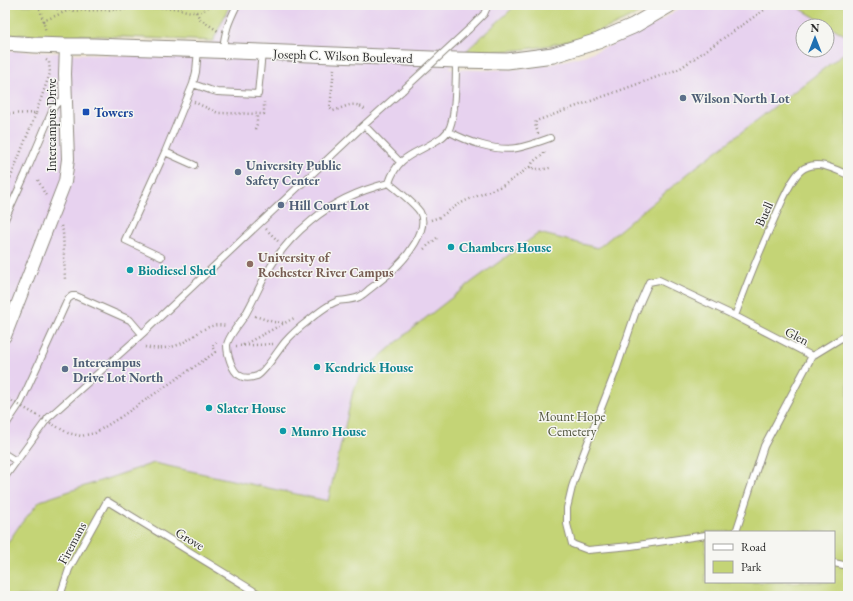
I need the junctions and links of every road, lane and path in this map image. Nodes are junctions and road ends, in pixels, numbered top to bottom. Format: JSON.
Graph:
{"nodes":[{"id":1,"x":39,"y":5,"type":"edge"},
{"id":2,"x":50,"y":5,"type":"edge"},
{"id":3,"x":210,"y":5,"type":"edge"},
{"id":4,"x":237,"y":5,"type":"edge"},
{"id":5,"x":488,"y":5,"type":"edge"},
{"id":6,"x":669,"y":5,"type":"edge"},
{"id":7,"x":768,"y":5,"type":"edge"},
{"id":8,"x":67,"y":10,"type":"junction"},
{"id":9,"x":43,"y":21,"type":"junction"},
{"id":10,"x":47,"y":36,"type":"dead end"},
{"id":11,"x":5,"y":43,"type":"edge"},
{"id":12,"x":66,"y":46,"type":"junction"},
{"id":13,"x":198,"y":49,"type":"junction"},
{"id":14,"x":223,"y":51,"type":"junction"},
{"id":15,"x":262,"y":52,"type":"junction"},
{"id":16,"x":42,"y":57,"type":"dead end"},
{"id":17,"x":456,"y":60,"type":"junction"},
{"id":18,"x":334,"y":70,"type":"dead end"},
{"id":19,"x":193,"y":84,"type":"junction"},
{"id":20,"x":187,"y":98,"type":"junction"},
{"id":21,"x":66,"y":100,"type":"junction"},
{"id":22,"x":264,"y":102,"type":"dead end"},
{"id":23,"x":36,"y":113,"type":"junction"},
{"id":24,"x":5,"y":114,"type":"edge"},
{"id":25,"x":257,"y":114,"type":"junction"},
{"id":26,"x":372,"y":118,"type":"junction"},
{"id":27,"x":364,"y":125,"type":"junction"},
{"id":28,"x":254,"y":129,"type":"dead end"},
{"id":29,"x":448,"y":131,"type":"junction"},
{"id":30,"x":550,"y":138,"type":"dead end"},
{"id":31,"x":540,"y":141,"type":"junction"},
{"id":32,"x":165,"y":152,"type":"junction"},
{"id":33,"x":400,"y":162,"type":"junction"},
{"id":34,"x":194,"y":165,"type":"dead end"},
{"id":35,"x":530,"y":167,"type":"junction"},
{"id":36,"x":552,"y":167,"type":"dead end"},
{"id":37,"x":848,"y":175,"type":"edge"},
{"id":38,"x":5,"y":177,"type":"edge"},
{"id":39,"x":12,"y":177,"type":"junction"},
{"id":40,"x":38,"y":180,"type":"dead end"},
{"id":41,"x":389,"y":183,"type":"junction"},
{"id":42,"x":5,"y":192,"type":"edge"},
{"id":43,"x":49,"y":201,"type":"dead end"},
{"id":44,"x":5,"y":219,"type":"edge"},
{"id":45,"x":422,"y":222,"type":"junction"},
{"id":46,"x":63,"y":231,"type":"dead end"},
{"id":47,"x":274,"y":237,"type":"dead end"},
{"id":48,"x":278,"y":242,"type":"dead end"},
{"id":49,"x":161,"y":256,"type":"dead end"},
{"id":50,"x":64,"y":278,"type":"dead end"},
{"id":51,"x":250,"y":315,"type":"dead end"},
{"id":52,"x":300,"y":316,"type":"dead end"},
{"id":53,"x":735,"y":316,"type":"junction"},
{"id":54,"x":285,"y":323,"type":"junction"},
{"id":55,"x":230,"y":327,"type":"dead end"},
{"id":56,"x":142,"y":334,"type":"junction"},
{"id":57,"x":848,"y":334,"type":"edge"},
{"id":58,"x":5,"y":336,"type":"edge"},
{"id":59,"x":222,"y":338,"type":"dead end"},
{"id":60,"x":243,"y":345,"type":"junction"},
{"id":61,"x":235,"y":346,"type":"dead end"},
{"id":62,"x":145,"y":347,"type":"dead end"},
{"id":63,"x":281,"y":348,"type":"junction"},
{"id":64,"x":812,"y":356,"type":"junction"},
{"id":65,"x":5,"y":397,"type":"edge"},
{"id":66,"x":5,"y":426,"type":"edge"},
{"id":67,"x":5,"y":454,"type":"edge"},
{"id":68,"x":16,"y":461,"type":"junction"},
{"id":69,"x":5,"y":477,"type":"edge"},
{"id":70,"x":107,"y":501,"type":"joint"},
{"id":71,"x":736,"y":531,"type":"edge"},
{"id":72,"x":705,"y":535,"type":"edge"},
{"id":73,"x":835,"y":563,"type":"edge"},
{"id":74,"x":848,"y":566,"type":"edge"},
{"id":75,"x":60,"y":596,"type":"edge"},
{"id":76,"x":262,"y":596,"type":"edge"}],
"edges":[{"from":1,"to":9,"type":"path"},
{"from":2,"to":8,"type":"path"},
{"from":3,"to":8,"type":"path"},
{"from":4,"to":14,"type":"lane"},
{"from":5,"to":26,"type":"lane","bridge":true},
{"from":6,"to":17,"type":"street","name":"Joseph C. Wilson Boulevard"},
{"from":7,"to":31,"type":"path"},
{"from":8,"to":9,"type":"path"},
{"from":9,"to":10,"type":"path"},
{"from":11,"to":12,"type":"street","name":"Joseph C. Wilson Boulevard"},
{"from":12,"to":13,"type":"street","name":"Joseph C. Wilson Boulevard"},
{"from":12,"to":21,"type":"street","name":"Intercampus Drive"},
{"from":13,"to":14,"type":"street","name":"Joseph C. Wilson Boulevard"},
{"from":13,"to":19,"type":"lane"},
{"from":14,"to":15,"type":"street","name":"Joseph C. Wilson Boulevard"},
{"from":15,"to":17,"type":"street","name":"Joseph C. Wilson Boulevard"},
{"from":15,"to":19,"type":"lane"},
{"from":16,"to":23,"type":"path"},
{"from":17,"to":29,"type":"lane"},
{"from":18,"to":26,"type":"path"},
{"from":19,"to":20,"type":"lane"},
{"from":20,"to":25,"type":"path"},
{"from":20,"to":32,"type":"lane"},
{"from":21,"to":44,"type":"lane"},
{"from":21,"to":58,"type":"street","name":"Intercampus Drive"},
{"from":22,"to":25,"type":"path"},
{"from":23,"to":24,"type":"path"},
{"from":23,"to":39,"type":"path"},
{"from":25,"to":28,"type":"path"},
{"from":26,"to":27,"type":"lane"},
{"from":27,"to":33,"type":"lane"},
{"from":27,"to":56,"type":"lane"},
{"from":29,"to":31,"type":"lane"},
{"from":29,"to":33,"type":"lane"},
{"from":30,"to":31,"type":"lane"},
{"from":31,"to":35,"type":"path"},
{"from":32,"to":34,"type":"lane"},
{"from":32,"to":49,"type":"lane"},
{"from":33,"to":41,"type":"lane"},
{"from":35,"to":36,"type":"path"},
{"from":35,"to":45,"type":"path"},
{"from":37,"to":53,"type":"lane","name":"Buell"},
{"from":38,"to":39,"type":"path"},
{"from":39,"to":42,"type":"path"},
{"from":40,"to":43,"type":"path"},
{"from":41,"to":45,"type":"lane"},
{"from":41,"to":63,"type":"lane"},
{"from":45,"to":63,"type":"lane"},
{"from":46,"to":50,"type":"path"},
{"from":47,"to":48,"type":"path"},
{"from":51,"to":54,"type":"path"},
{"from":52,"to":54,"type":"path"},
{"from":53,"to":64,"type":"lane","name":"Glen"},
{"from":53,"to":72,"type":"lane","name":"Glen"},
{"from":54,"to":60,"type":"path"},
{"from":55,"to":62,"type":"path"},
{"from":56,"to":66,"type":"lane"},
{"from":56,"to":68,"type":"lane"},
{"from":57,"to":64,"type":"lane","name":"Glen"},
{"from":59,"to":65,"type":"path","bridge":true},
{"from":60,"to":61,"type":"path"},
{"from":60,"to":63,"type":"path"},
{"from":64,"to":71,"type":"lane"},
{"from":67,"to":68,"type":"lane"},
{"from":68,"to":69,"type":"lane"},
{"from":70,"to":75,"type":"lane","name":"Firemans"},
{"from":70,"to":76,"type":"lane","name":"Grove"},
{"from":73,"to":74,"type":"lane"}]}
